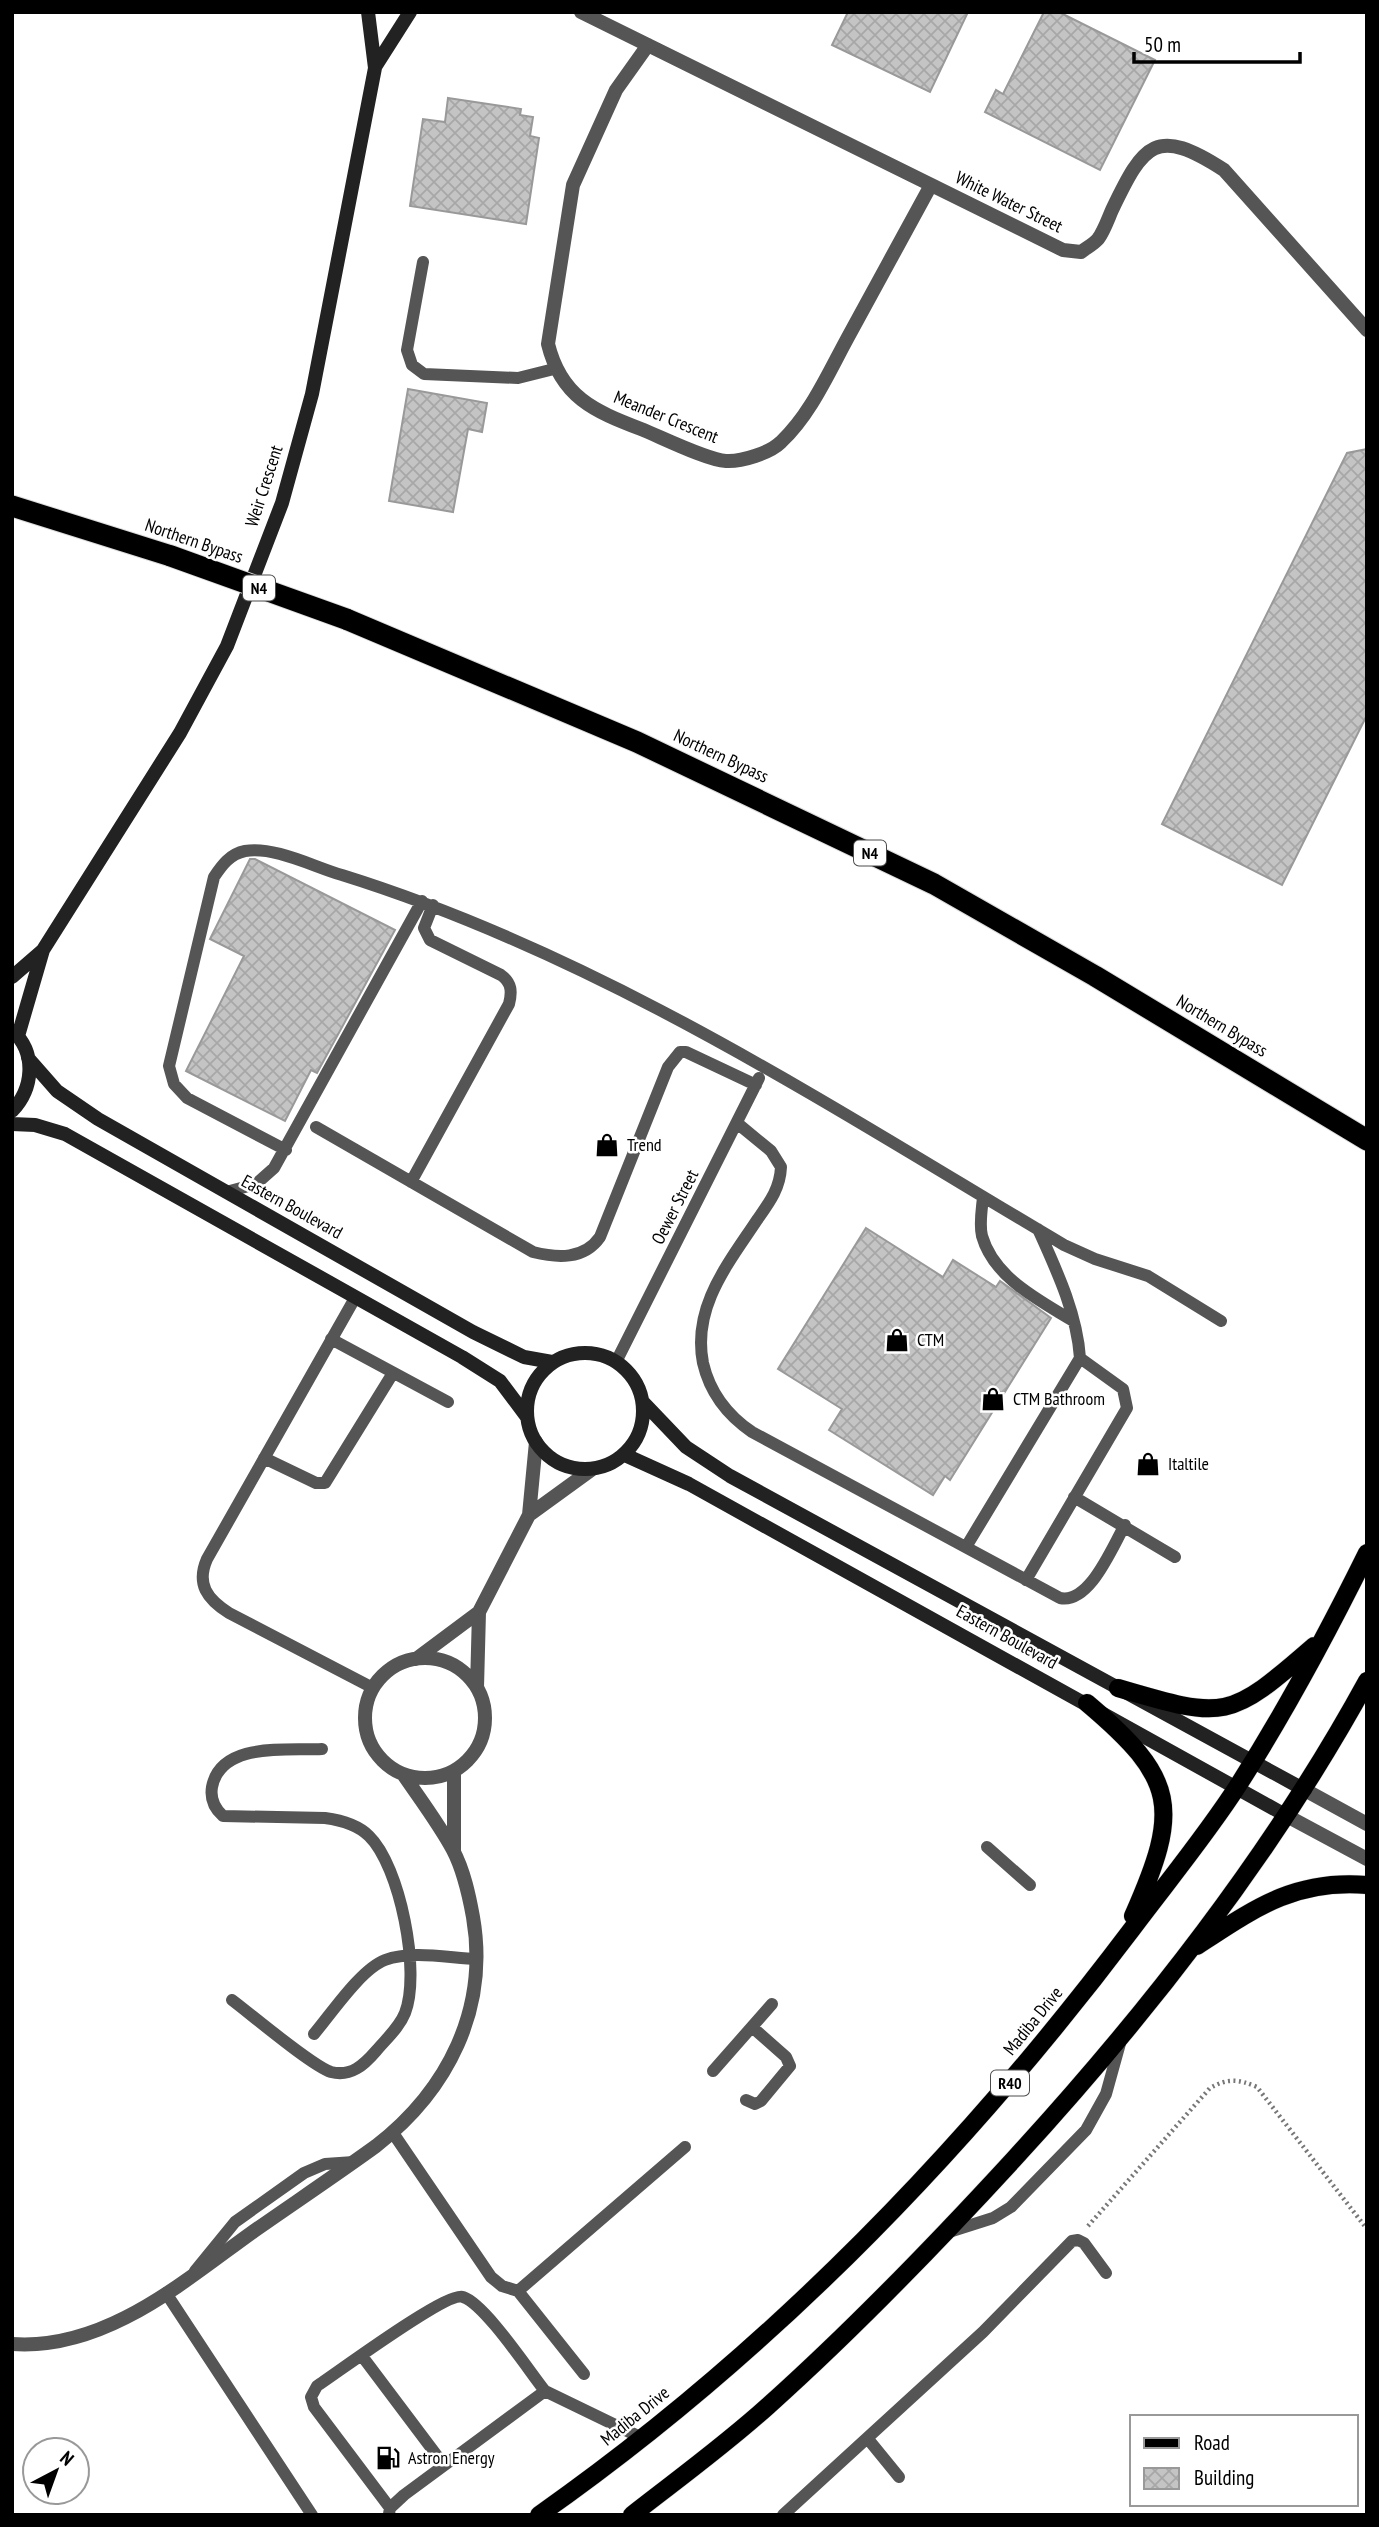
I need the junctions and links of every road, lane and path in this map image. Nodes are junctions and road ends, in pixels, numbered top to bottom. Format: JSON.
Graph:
{"nodes":[{"id":1,"x":368,"y":12,"type":"edge"},
{"id":2,"x":411,"y":12,"type":"edge"},
{"id":3,"x":581,"y":12,"type":"edge"},
{"id":4,"x":648,"y":44,"type":"junction"},
{"id":5,"x":375,"y":68,"type":"junction"},
{"id":6,"x":932,"y":185,"type":"junction"},
{"id":7,"x":424,"y":262,"type":"dead end"},
{"id":8,"x":1367,"y":330,"type":"edge"},
{"id":9,"x":554,"y":369,"type":"junction"},
{"id":10,"x":12,"y":506,"type":"edge"},
{"id":11,"x":428,"y":903,"type":"junction"},
{"id":12,"x":43,"y":950,"type":"junction"},
{"id":13,"x":12,"y":977,"type":"edge"},
{"id":14,"x":15,"y":1034,"type":"edge"},
{"id":15,"x":29,"y":1059,"type":"junction"},
{"id":16,"x":764,"y":1067,"type":"junction"},
{"id":17,"x":756,"y":1085,"type":"junction"},
{"id":18,"x":12,"y":1111,"type":"edge"},
{"id":19,"x":737,"y":1123,"type":"junction"},
{"id":20,"x":12,"y":1124,"type":"edge"},
{"id":21,"x":316,"y":1128,"type":"dead end"},
{"id":22,"x":1367,"y":1140,"type":"edge"},
{"id":23,"x":286,"y":1150,"type":"junction"},
{"id":24,"x":411,"y":1182,"type":"junction"},
{"id":25,"x":226,"y":1192,"type":"junction"},
{"id":26,"x":983,"y":1197,"type":"junction"},
{"id":27,"x":1038,"y":1229,"type":"junction"},
{"id":28,"x":355,"y":1297,"type":"junction"},
{"id":29,"x":1073,"y":1321,"type":"junction"},
{"id":30,"x":1221,"y":1321,"type":"dead end"},
{"id":31,"x":331,"y":1339,"type":"junction"},
{"id":32,"x":1080,"y":1358,"type":"junction"},
{"id":33,"x":552,"y":1362,"type":"junction"},
{"id":34,"x":616,"y":1362,"type":"junction"},
{"id":35,"x":393,"y":1373,"type":"junction"},
{"id":36,"x":448,"y":1402,"type":"dead end"},
{"id":37,"x":643,"y":1402,"type":"junction"},
{"id":38,"x":527,"y":1416,"type":"junction"},
{"id":39,"x":536,"y":1442,"type":"junction"},
{"id":40,"x":625,"y":1455,"type":"junction"},
{"id":41,"x":264,"y":1458,"type":"junction"},
{"id":42,"x":591,"y":1470,"type":"junction"},
{"id":43,"x":1074,"y":1497,"type":"junction"},
{"id":44,"x":530,"y":1515,"type":"junction"},
{"id":45,"x":1125,"y":1525,"type":"junction"},
{"id":46,"x":966,"y":1547,"type":"junction"},
{"id":47,"x":1367,"y":1553,"type":"edge"},
{"id":48,"x":1175,"y":1557,"type":"dead end"},
{"id":49,"x":1026,"y":1580,"type":"junction"},
{"id":50,"x":479,"y":1612,"type":"junction"},
{"id":51,"x":1325,"y":1637,"type":"junction"},
{"id":52,"x":416,"y":1659,"type":"junction"},
{"id":53,"x":1367,"y":1681,"type":"edge"},
{"id":54,"x":477,"y":1687,"type":"junction"},
{"id":55,"x":373,"y":1688,"type":"junction"},
{"id":56,"x":1118,"y":1688,"type":"junction"},
{"id":57,"x":1087,"y":1703,"type":"junction"},
{"id":58,"x":323,"y":1749,"type":"dead end"},
{"id":59,"x":1253,"y":1762,"type":"junction"},
{"id":60,"x":454,"y":1772,"type":"junction"},
{"id":61,"x":403,"y":1774,"type":"junction"},
{"id":62,"x":1236,"y":1788,"type":"junction"},
{"id":63,"x":1305,"y":1790,"type":"junction"},
{"id":64,"x":1287,"y":1816,"type":"junction"},
{"id":65,"x":1367,"y":1824,"type":"edge"},
{"id":66,"x":987,"y":1847,"type":"dead end"},
{"id":67,"x":454,"y":1852,"type":"junction"},
{"id":68,"x":1367,"y":1859,"type":"edge"},
{"id":69,"x":1030,"y":1885,"type":"dead end"},
{"id":70,"x":1367,"y":1885,"type":"edge"},
{"id":71,"x":1120,"y":1945,"type":"junction"},
{"id":72,"x":1188,"y":1952,"type":"junction"},
{"id":73,"x":410,"y":1956,"type":"junction"},
{"id":74,"x":477,"y":1959,"type":"junction"},
{"id":75,"x":232,"y":2000,"type":"dead end"},
{"id":76,"x":772,"y":2004,"type":"dead end"},
{"id":77,"x":752,"y":2027,"type":"junction"},
{"id":78,"x":314,"y":2034,"type":"dead end"},
{"id":79,"x":1122,"y":2036,"type":"junction"},
{"id":80,"x":713,"y":2071,"type":"dead end"},
{"id":81,"x":746,"y":2100,"type":"dead end"},
{"id":82,"x":393,"y":2133,"type":"junction"},
{"id":83,"x":685,"y":2147,"type":"dead end"},
{"id":84,"x":1367,"y":2229,"type":"edge"},
{"id":85,"x":946,"y":2233,"type":"junction"},
{"id":86,"x":1076,"y":2240,"type":"junction"},
{"id":87,"x":1106,"y":2273,"type":"dead end"},
{"id":88,"x":518,"y":2291,"type":"junction"},
{"id":89,"x":166,"y":2293,"type":"junction"},
{"id":90,"x":12,"y":2344,"type":"edge"},
{"id":91,"x":362,"y":2356,"type":"junction"},
{"id":92,"x":584,"y":2374,"type":"dead end"},
{"id":93,"x":545,"y":2391,"type":"junction"},
{"id":94,"x":642,"y":2438,"type":"junction"},
{"id":95,"x":868,"y":2439,"type":"junction"},
{"id":96,"x":444,"y":2465,"type":"junction"},
{"id":97,"x":899,"y":2477,"type":"dead end"},
{"id":98,"x":389,"y":2511,"type":"edge"},
{"id":99,"x":312,"y":2515,"type":"edge"},
{"id":100,"x":538,"y":2515,"type":"edge"},
{"id":101,"x":632,"y":2515,"type":"edge"},
{"id":102,"x":783,"y":2515,"type":"edge"}],
"edges":[{"from":1,"to":5,"type":"street"},
{"from":2,"to":5,"type":"street"},
{"from":3,"to":4,"type":"street","name":"White Water Street"},
{"from":4,"to":6,"type":"street","name":"White Water Street"},
{"from":4,"to":9,"type":"street"},
{"from":5,"to":12,"type":"street","name":"Weir Crescent"},
{"from":6,"to":8,"type":"street","name":"White Water Street"},
{"from":6,"to":9,"type":"street","name":"Meander Crescent"},
{"from":7,"to":9,"type":"lane"},
{"from":10,"to":22,"type":"highway","name":"Northern Bypass","number":"N4","bridge":true},
{"from":11,"to":16,"type":"lane"},
{"from":11,"to":23,"type":"lane"},
{"from":11,"to":23,"type":"lane"},
{"from":11,"to":24,"type":"lane"},
{"from":12,"to":13,"type":"street"},
{"from":12,"to":14,"type":"street"},
{"from":14,"to":15,"type":"street","name":"Eastern Boulevard"},
{"from":15,"to":18,"type":"street"},
{"from":15,"to":25,"type":"street","name":"Eastern Boulevard"},
{"from":16,"to":17,"type":"lane","name":"Oewer Street"},
{"from":16,"to":26,"type":"lane"},
{"from":17,"to":19,"type":"lane","name":"Oewer Street"},
{"from":17,"to":24,"type":"lane"},
{"from":19,"to":34,"type":"lane","name":"Oewer Street"},
{"from":19,"to":46,"type":"lane"},
{"from":20,"to":28,"type":"street"},
{"from":21,"to":24,"type":"lane"},
{"from":23,"to":25,"type":"lane"},
{"from":25,"to":33,"type":"street","name":"Eastern Boulevard"},
{"from":26,"to":27,"type":"lane"},
{"from":26,"to":29,"type":"lane"},
{"from":27,"to":29,"type":"lane"},
{"from":27,"to":30,"type":"lane"},
{"from":28,"to":31,"type":"lane"},
{"from":28,"to":38,"type":"street"},
{"from":29,"to":32,"type":"lane"},
{"from":31,"to":35,"type":"lane"},
{"from":31,"to":41,"type":"lane"},
{"from":32,"to":43,"type":"lane"},
{"from":32,"to":46,"type":"lane"},
{"from":33,"to":34,"type":"street","name":"Eastern Boulevard"},
{"from":33,"to":38,"type":"street"},
{"from":34,"to":37,"type":"street","name":"Eastern Boulevard"},
{"from":35,"to":36,"type":"lane"},
{"from":35,"to":41,"type":"lane"},
{"from":37,"to":40,"type":"street"},
{"from":37,"to":56,"type":"street","name":"Eastern Boulevard"},
{"from":38,"to":39,"type":"street"},
{"from":39,"to":42,"type":"street"},
{"from":39,"to":44,"type":"street"},
{"from":40,"to":42,"type":"street"},
{"from":40,"to":57,"type":"street","name":"Eastern Boulevard"},
{"from":41,"to":55,"type":"lane"},
{"from":42,"to":44,"type":"street"},
{"from":43,"to":45,"type":"lane"},
{"from":43,"to":49,"type":"lane"},
{"from":44,"to":50,"type":"street"},
{"from":45,"to":48,"type":"lane"},
{"from":45,"to":49,"type":"lane"},
{"from":46,"to":49,"type":"lane"},
{"from":47,"to":51,"type":"main road","name":"Madiba Drive","number":"R40"},
{"from":50,"to":52,"type":"street"},
{"from":50,"to":54,"type":"street"},
{"from":51,"to":56,"type":"main road"},
{"from":51,"to":59,"type":"main road","name":"Madiba Drive","number":"R40"},
{"from":52,"to":54,"type":"street"},
{"from":52,"to":55,"type":"street"},
{"from":53,"to":63,"type":"main road"},
{"from":54,"to":60,"type":"street"},
{"from":55,"to":61,"type":"street"},
{"from":56,"to":59,"type":"street","name":"Eastern Boulevard"},
{"from":57,"to":62,"type":"street","name":"Eastern Boulevard"},
{"from":57,"to":71,"type":"main road"},
{"from":58,"to":73,"type":"lane"},
{"from":59,"to":62,"type":"main road","name":"Madiba Drive","number":"R40"},
{"from":59,"to":63,"type":"street","name":"Eastern Boulevard"},
{"from":60,"to":61,"type":"street"},
{"from":60,"to":67,"type":"street"},
{"from":61,"to":67,"type":"street"},
{"from":62,"to":64,"type":"street","name":"Eastern Boulevard"},
{"from":62,"to":71,"type":"main road","name":"Madiba Drive","number":"R40"},
{"from":63,"to":64,"type":"main road"},
{"from":63,"to":65,"type":"street","name":"Eastern Boulevard"},
{"from":64,"to":68,"type":"street","name":"Eastern Boulevard"},
{"from":64,"to":72,"type":"main road"},
{"from":66,"to":69,"type":"lane"},
{"from":67,"to":74,"type":"street"},
{"from":70,"to":72,"type":"main road"},
{"from":71,"to":94,"type":"main road","name":"Madiba Drive","number":"R40"},
{"from":72,"to":79,"type":"main road"},
{"from":73,"to":74,"type":"lane"},
{"from":73,"to":75,"type":"lane"},
{"from":73,"to":78,"type":"lane"},
{"from":74,"to":82,"type":"street"},
{"from":76,"to":77,"type":"lane"},
{"from":77,"to":80,"type":"lane"},
{"from":77,"to":81,"type":"lane"},
{"from":79,"to":85,"type":"main road"},
{"from":79,"to":85,"type":"lane"},
{"from":82,"to":88,"type":"lane"},
{"from":82,"to":89,"type":"street"},
{"from":83,"to":88,"type":"lane"},
{"from":84,"to":86,"type":"path"},
{"from":85,"to":101,"type":"main road"},
{"from":86,"to":87,"type":"lane"},
{"from":86,"to":95,"type":"lane"},
{"from":88,"to":92,"type":"lane"},
{"from":89,"to":90,"type":"street"},
{"from":89,"to":99,"type":"lane"},
{"from":91,"to":93,"type":"lane"},
{"from":91,"to":96,"type":"lane"},
{"from":91,"to":98,"type":"lane"},
{"from":93,"to":94,"type":"lane"},
{"from":93,"to":96,"type":"lane"},
{"from":94,"to":100,"type":"main road","name":"Madiba Drive","number":"R40"},
{"from":95,"to":97,"type":"lane"},
{"from":95,"to":102,"type":"lane"},
{"from":96,"to":98,"type":"lane"}]}
